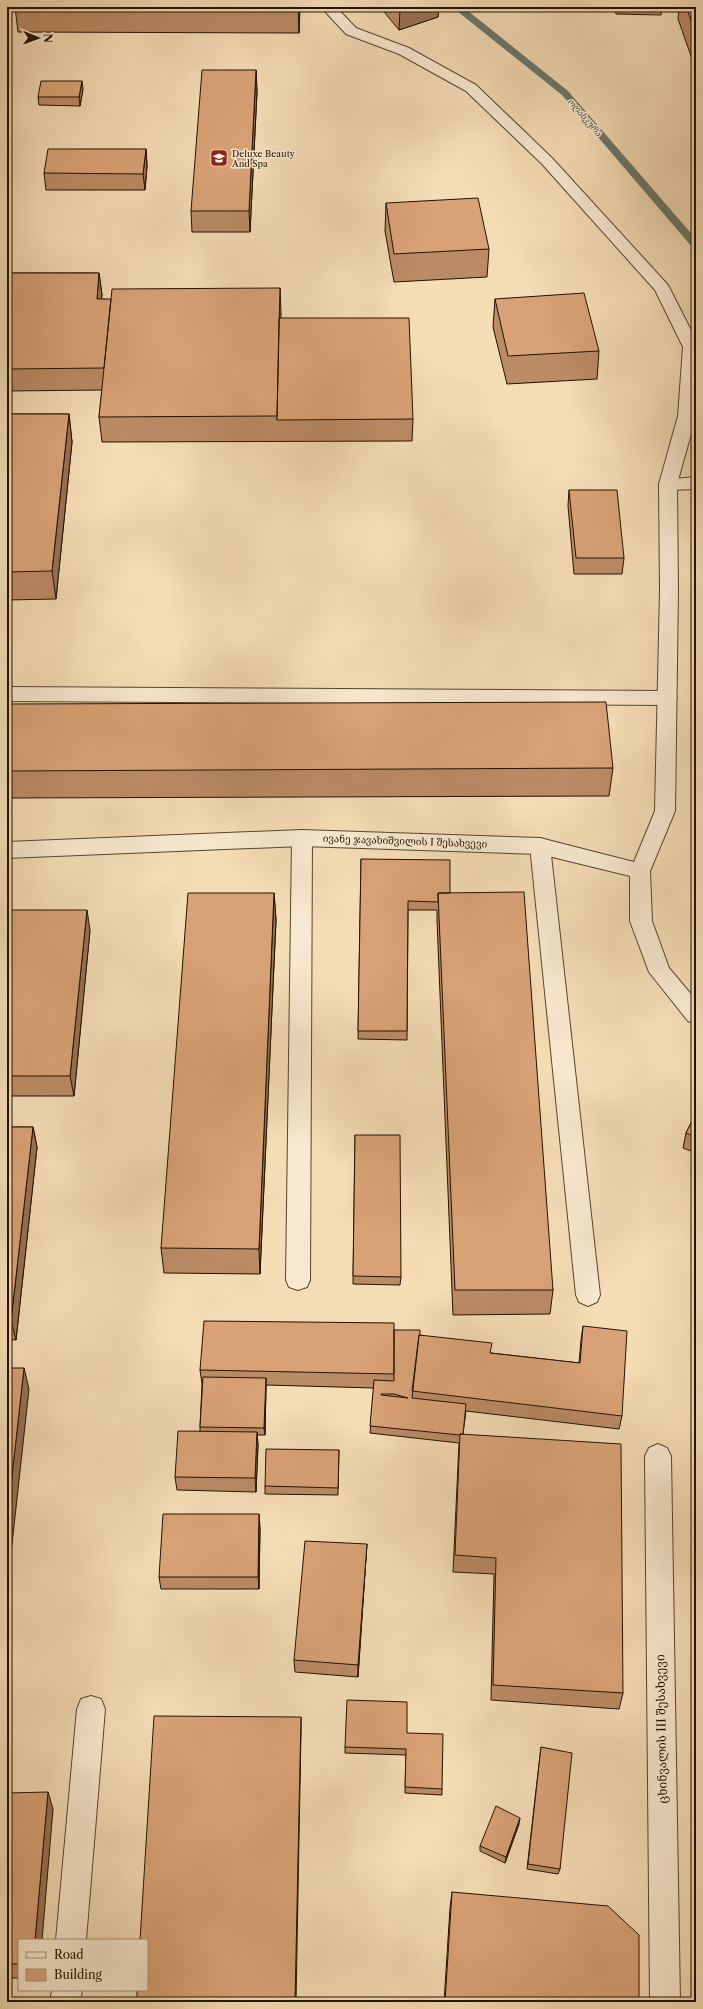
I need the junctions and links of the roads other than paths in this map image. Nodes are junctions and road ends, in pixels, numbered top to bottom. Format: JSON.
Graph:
{"nodes":[{"id":1,"x":328,"y":7,"type":"edge"},
{"id":2,"x":696,"y":483,"type":"edge"},
{"id":3,"x":668,"y":484,"type":"junction"},
{"id":4,"x":7,"y":694,"type":"edge"},
{"id":5,"x":667,"y":698,"type":"junction"},
{"id":6,"x":302,"y":838,"type":"junction"},
{"id":7,"x":540,"y":846,"type":"junction"},
{"id":8,"x":7,"y":850,"type":"edge"},
{"id":9,"x":640,"y":871,"type":"junction"},
{"id":10,"x":696,"y":1014,"type":"edge"},
{"id":11,"x":298,"y":1280,"type":"dead end"},
{"id":12,"x":588,"y":1295,"type":"dead end"},
{"id":13,"x":658,"y":1456,"type":"dead end"},
{"id":14,"x":91,"y":1709,"type":"dead end"},
{"id":15,"x":71,"y":1939,"type":"edge"},
{"id":16,"x":66,"y":1991,"type":"edge"},
{"id":17,"x":66,"y":2002,"type":"edge"},
{"id":18,"x":665,"y":2002,"type":"edge"}],
"edges":[{"from":1,"to":3,"type":"street"},
{"from":2,"to":3,"type":"street"},
{"from":3,"to":5,"type":"street"},
{"from":4,"to":5,"type":"street"},
{"from":5,"to":9,"type":"street"},
{"from":6,"to":7,"type":"street","name":"ივანე ჯავახიშვილის I შესახვევი"},
{"from":6,"to":8,"type":"street","name":"ივანე ჯავახიშვილის I შესახვევი"},
{"from":6,"to":11,"type":"street"},
{"from":7,"to":9,"type":"street","name":"ივანე ჯავახიშვილის I შესახვევი"},
{"from":7,"to":12,"type":"street"},
{"from":9,"to":10,"type":"street"},
{"from":13,"to":18,"type":"street","name":"ცხინვალის III შესახვევი"},
{"from":14,"to":15,"type":"street"},
{"from":16,"to":17,"type":"street"}]}
